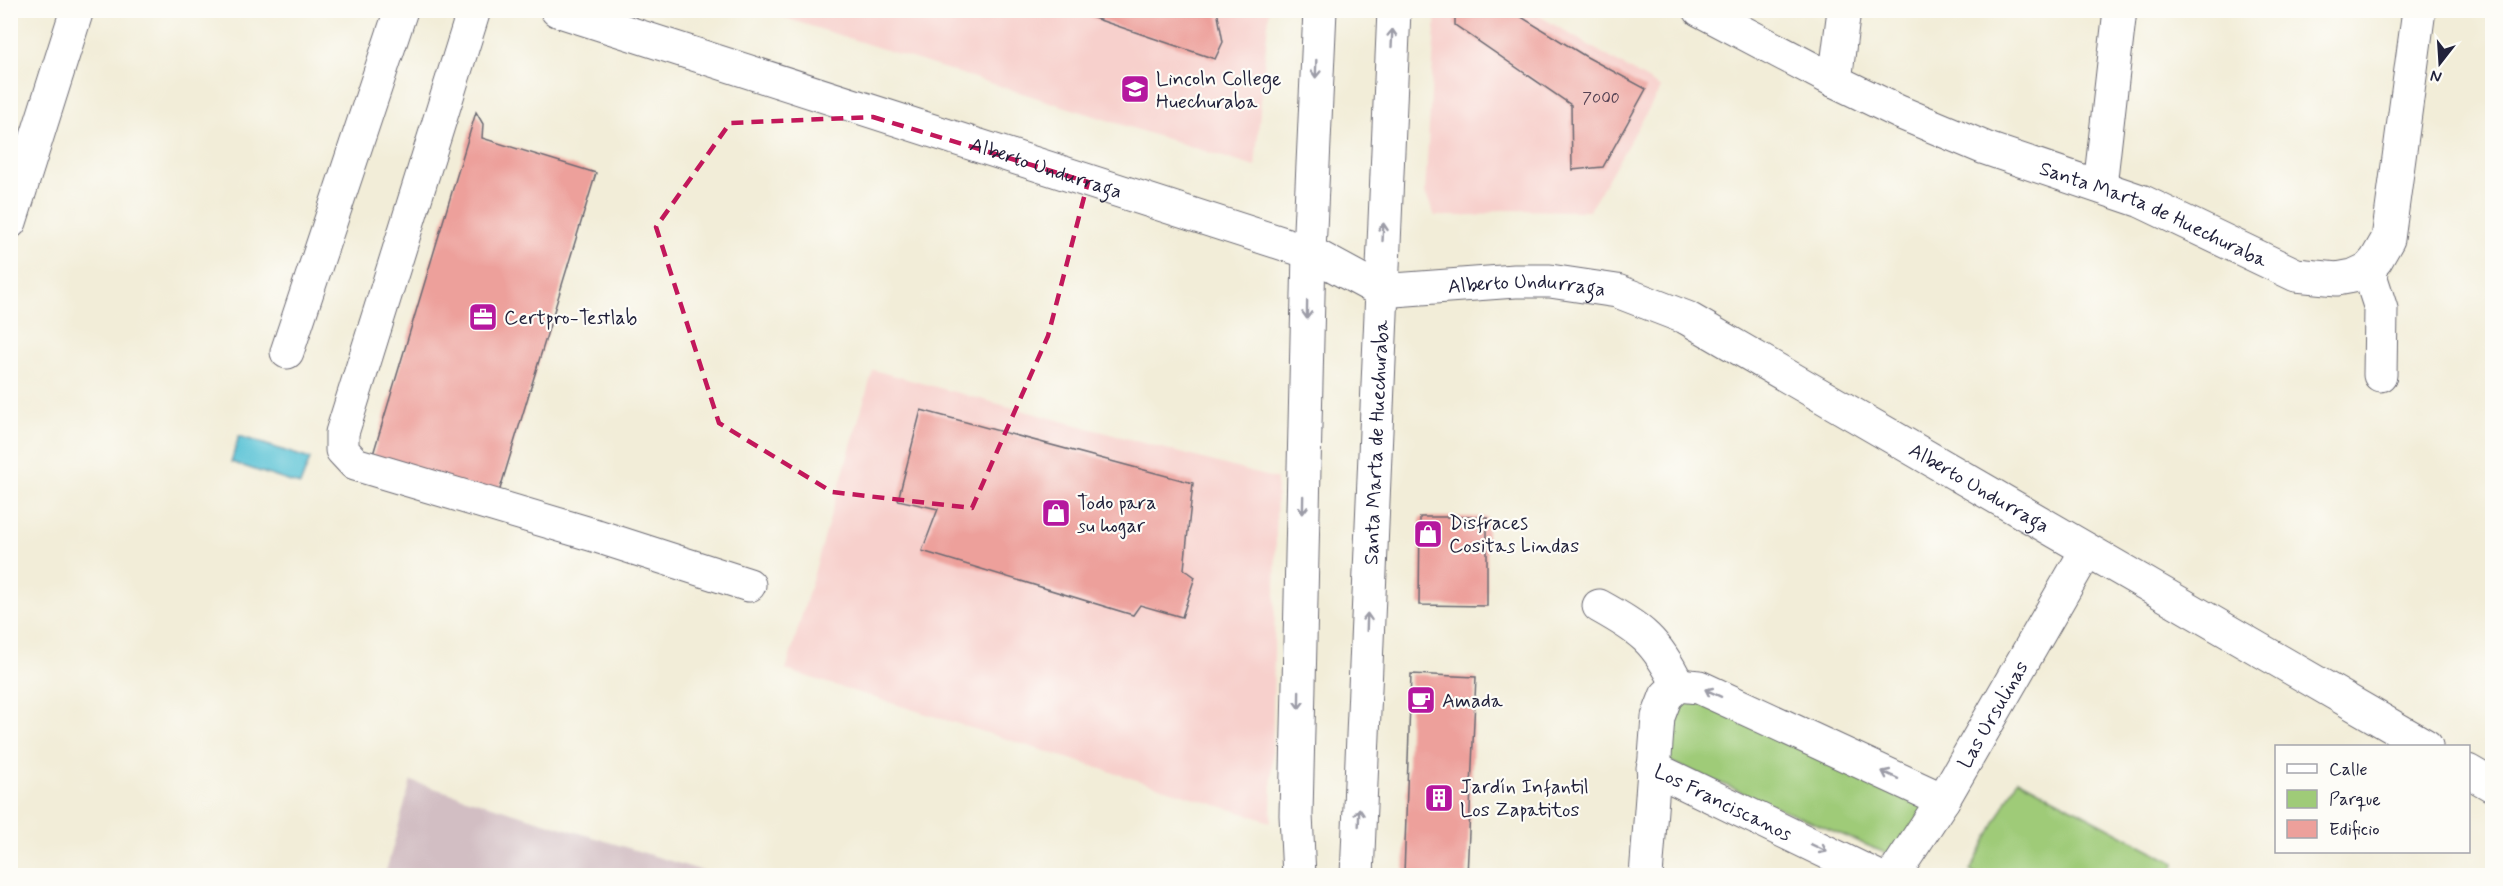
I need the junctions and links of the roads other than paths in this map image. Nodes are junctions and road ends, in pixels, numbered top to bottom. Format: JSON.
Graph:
{"nodes":[{"id":1,"x":77,"y":10,"type":"edge"},
{"id":2,"x":401,"y":10,"type":"edge"},
{"id":3,"x":474,"y":10,"type":"edge"},
{"id":4,"x":557,"y":10,"type":"edge"},
{"id":5,"x":1320,"y":10,"type":"edge"},
{"id":6,"x":1394,"y":10,"type":"edge"},
{"id":7,"x":1700,"y":10,"type":"edge"},
{"id":8,"x":1844,"y":10,"type":"edge"},
{"id":9,"x":2120,"y":10,"type":"edge"},
{"id":10,"x":2419,"y":10,"type":"edge"},
{"id":11,"x":1835,"y":81,"type":"junction"},
{"id":12,"x":2100,"y":186,"type":"junction"},
{"id":13,"x":10,"y":222,"type":"edge"},
{"id":14,"x":1309,"y":252,"type":"junction"},
{"id":15,"x":2368,"y":269,"type":"junction"},
{"id":16,"x":1381,"y":291,"type":"junction"},
{"id":17,"x":287,"y":352,"type":"dead end"},
{"id":18,"x":2380,"y":375,"type":"dead end"},
{"id":19,"x":2087,"y":550,"type":"junction"},
{"id":20,"x":749,"y":585,"type":"dead end"},
{"id":21,"x":1599,"y":606,"type":"dead end"},
{"id":22,"x":1678,"y":685,"type":"junction"},
{"id":23,"x":2423,"y":745,"type":"edge"},
{"id":24,"x":1653,"y":768,"type":"junction"},
{"id":25,"x":2470,"y":772,"type":"edge"},
{"id":26,"x":2493,"y":785,"type":"edge"},
{"id":27,"x":1943,"y":800,"type":"junction"},
{"id":28,"x":1299,"y":876,"type":"edge"},
{"id":29,"x":1357,"y":876,"type":"edge"},
{"id":30,"x":1646,"y":876,"type":"edge"},
{"id":31,"x":1876,"y":876,"type":"edge"},
{"id":32,"x":1893,"y":876,"type":"edge"}],
"edges":[{"from":1,"to":13,"type":"street"},
{"from":2,"to":17,"type":"street"},
{"from":3,"to":20,"type":"street"},
{"from":4,"to":14,"type":"street","name":"Alberto Undurraga"},
{"from":5,"to":14,"type":"street","one_way":true},
{"from":16,"to":6,"type":"street","name":"Santa Marta de Huechuraba","one_way":true},
{"from":7,"to":11,"type":"street","name":"Santa Marta de Huechuraba"},
{"from":8,"to":11,"type":"street"},
{"from":9,"to":12,"type":"street"},
{"from":10,"to":15,"type":"street"},
{"from":11,"to":12,"type":"street","name":"Santa Marta de Huechuraba"},
{"from":12,"to":15,"type":"street","name":"Santa Marta de Huechuraba"},
{"from":14,"to":16,"type":"street","name":"Alberto Undurraga"},
{"from":14,"to":28,"type":"street","one_way":true},
{"from":15,"to":18,"type":"street"},
{"from":16,"to":19,"type":"street","name":"Alberto Undurraga"},
{"from":29,"to":16,"type":"street","name":"Santa Marta de Huechuraba","one_way":true},
{"from":19,"to":23,"type":"street","name":"Alberto Undurraga"},
{"from":19,"to":27,"type":"street","name":"Las Ursulinas"},
{"from":21,"to":22,"type":"street"},
{"from":22,"to":24,"type":"street","name":"Los Franciscanos"},
{"from":27,"to":22,"type":"street","one_way":true},
{"from":24,"to":30,"type":"street"},
{"from":24,"to":31,"type":"street","name":"Los Franciscanos","one_way":true},
{"from":25,"to":26,"type":"street"},
{"from":27,"to":32,"type":"street","name":"Las Ursulinas"}]}
